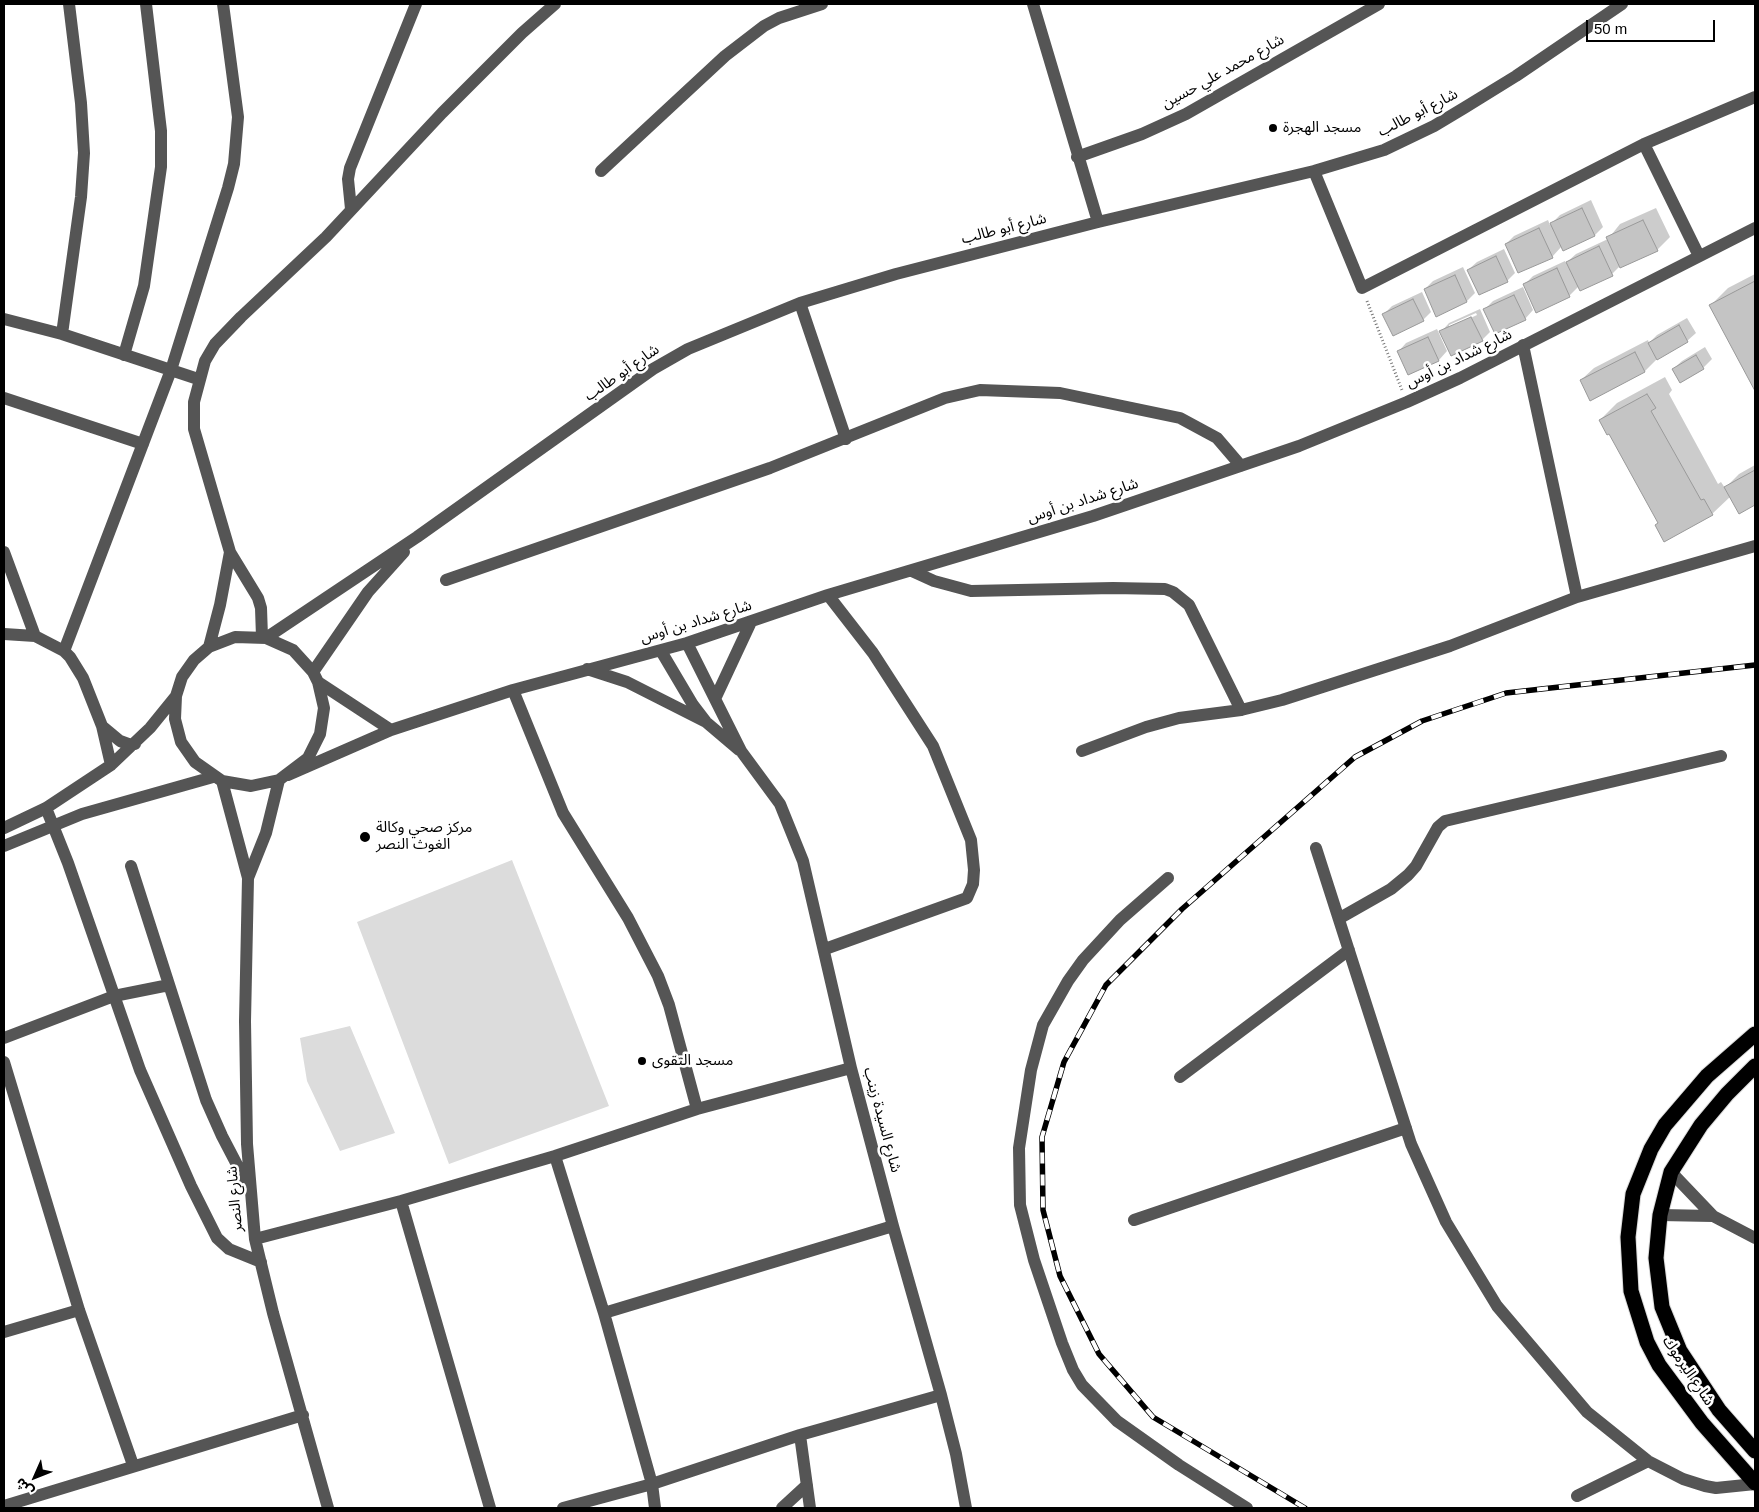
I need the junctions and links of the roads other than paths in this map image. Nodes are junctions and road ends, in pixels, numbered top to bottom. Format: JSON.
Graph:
{"nodes":[{"id":1,"x":69,"y":4,"type":"edge"},
{"id":2,"x":146,"y":4,"type":"edge"},
{"id":3,"x":223,"y":4,"type":"edge"},
{"id":4,"x":416,"y":4,"type":"edge"},
{"id":5,"x":555,"y":4,"type":"edge"},
{"id":6,"x":822,"y":4,"type":"edge"},
{"id":7,"x":1033,"y":4,"type":"edge"},
{"id":8,"x":1379,"y":4,"type":"edge"},
{"id":9,"x":1622,"y":4,"type":"edge"},
{"id":10,"x":1755,"y":96,"type":"edge"},
{"id":11,"x":1644,"y":144,"type":"junction"},
{"id":12,"x":1077,"y":157,"type":"junction"},
{"id":13,"x":601,"y":170,"type":"dead end"},
{"id":14,"x":1314,"y":171,"type":"junction"},
{"id":15,"x":351,"y":209,"type":"junction"},
{"id":16,"x":1098,"y":222,"type":"junction"},
{"id":17,"x":1755,"y":228,"type":"edge"},
{"id":18,"x":1699,"y":256,"type":"junction"},
{"id":19,"x":800,"y":303,"type":"junction"},
{"id":20,"x":4,"y":319,"type":"edge"},
{"id":21,"x":62,"y":334,"type":"junction"},
{"id":22,"x":1523,"y":345,"type":"junction"},
{"id":23,"x":124,"y":355,"type":"junction"},
{"id":24,"x":171,"y":370,"type":"junction"},
{"id":25,"x":198,"y":378,"type":"junction"},
{"id":26,"x":4,"y":398,"type":"edge"},
{"id":27,"x":846,"y":439,"type":"junction"},
{"id":28,"x":142,"y":444,"type":"junction"},
{"id":29,"x":1241,"y":466,"type":"junction"},
{"id":30,"x":417,"y":538,"type":"junction"},
{"id":31,"x":1755,"y":546,"type":"edge"},
{"id":32,"x":4,"y":552,"type":"edge"},
{"id":33,"x":230,"y":552,"type":"junction"},
{"id":34,"x":912,"y":572,"type":"junction"},
{"id":35,"x":446,"y":580,"type":"dead end"},
{"id":36,"x":828,"y":595,"type":"junction"},
{"id":37,"x":1577,"y":597,"type":"junction"},
{"id":38,"x":751,"y":622,"type":"junction"},
{"id":39,"x":4,"y":634,"type":"edge"},
{"id":40,"x":35,"y":636,"type":"junction"},
{"id":41,"x":264,"y":637,"type":"junction"},
{"id":42,"x":687,"y":643,"type":"junction"},
{"id":43,"x":209,"y":647,"type":"junction"},
{"id":44,"x":64,"y":651,"type":"junction"},
{"id":45,"x":661,"y":651,"type":"junction"},
{"id":46,"x":587,"y":669,"type":"junction"},
{"id":47,"x":316,"y":677,"type":"junction"},
{"id":48,"x":512,"y":690,"type":"junction"},
{"id":49,"x":176,"y":696,"type":"junction"},
{"id":50,"x":715,"y":699,"type":"junction"},
{"id":51,"x":1241,"y":710,"type":"junction"},
{"id":52,"x":706,"y":722,"type":"junction"},
{"id":53,"x":102,"y":726,"type":"junction"},
{"id":54,"x":391,"y":730,"type":"junction"},
{"id":55,"x":135,"y":744,"type":"junction"},
{"id":56,"x":741,"y":751,"type":"junction"},
{"id":57,"x":1082,"y":751,"type":"dead end"},
{"id":58,"x":1721,"y":756,"type":"dead end"},
{"id":59,"x":111,"y":764,"type":"junction"},
{"id":60,"x":283,"y":778,"type":"junction"},
{"id":61,"x":218,"y":779,"type":"junction"},
{"id":62,"x":46,"y":808,"type":"junction"},
{"id":63,"x":54,"y":826,"type":"junction"},
{"id":64,"x":4,"y":828,"type":"edge"},
{"id":65,"x":4,"y":846,"type":"edge"},
{"id":66,"x":1316,"y":848,"type":"dead end"},
{"id":67,"x":131,"y":866,"type":"dead end"},
{"id":68,"x":248,"y":878,"type":"junction"},
{"id":69,"x":1168,"y":878,"type":"dead end"},
{"id":70,"x":1340,"y":918,"type":"junction"},
{"id":71,"x":825,"y":948,"type":"junction"},
{"id":72,"x":1348,"y":950,"type":"junction"},
{"id":73,"x":169,"y":985,"type":"junction"},
{"id":74,"x":114,"y":996,"type":"junction"},
{"id":75,"x":1755,"y":1034,"type":"edge"},
{"id":76,"x":4,"y":1038,"type":"edge"},
{"id":77,"x":4,"y":1062,"type":"edge"},
{"id":78,"x":1755,"y":1066,"type":"edge"},
{"id":79,"x":851,"y":1068,"type":"junction"},
{"id":80,"x":1180,"y":1077,"type":"dead end"},
{"id":81,"x":697,"y":1108,"type":"junction"},
{"id":82,"x":1406,"y":1128,"type":"junction"},
{"id":83,"x":554,"y":1156,"type":"junction"},
{"id":84,"x":1671,"y":1172,"type":"junction"},
{"id":85,"x":250,"y":1189,"type":"junction"},
{"id":86,"x":401,"y":1202,"type":"junction"},
{"id":87,"x":1660,"y":1215,"type":"junction"},
{"id":88,"x":1713,"y":1216,"type":"junction"},
{"id":89,"x":1134,"y":1220,"type":"dead end"},
{"id":90,"x":893,"y":1226,"type":"junction"},
{"id":91,"x":1755,"y":1238,"type":"edge"},
{"id":92,"x":255,"y":1239,"type":"junction"},
{"id":93,"x":260,"y":1262,"type":"junction"},
{"id":94,"x":79,"y":1310,"type":"junction"},
{"id":95,"x":604,"y":1313,"type":"junction"},
{"id":96,"x":4,"y":1332,"type":"edge"},
{"id":97,"x":941,"y":1395,"type":"junction"},
{"id":98,"x":303,"y":1415,"type":"junction"},
{"id":99,"x":800,"y":1435,"type":"junction"},
{"id":100,"x":1755,"y":1451,"type":"edge"},
{"id":101,"x":1648,"y":1461,"type":"junction"},
{"id":102,"x":133,"y":1465,"type":"junction"},
{"id":103,"x":652,"y":1484,"type":"junction"},
{"id":104,"x":807,"y":1484,"type":"junction"},
{"id":105,"x":1755,"y":1484,"type":"edge"},
{"id":106,"x":1577,"y":1496,"type":"dead end"},
{"id":107,"x":4,"y":1506,"type":"edge"},
{"id":108,"x":328,"y":1508,"type":"edge"},
{"id":109,"x":490,"y":1508,"type":"edge"},
{"id":110,"x":563,"y":1508,"type":"edge"},
{"id":111,"x":655,"y":1508,"type":"edge"},
{"id":112,"x":782,"y":1508,"type":"edge"},
{"id":113,"x":810,"y":1508,"type":"edge"},
{"id":114,"x":966,"y":1508,"type":"edge"},
{"id":115,"x":1247,"y":1508,"type":"edge"}],
"edges":[{"from":1,"to":21,"type":"street"},
{"from":2,"to":23,"type":"street"},
{"from":3,"to":24,"type":"street"},
{"from":4,"to":15,"type":"street"},
{"from":5,"to":15,"type":"street"},
{"from":6,"to":13,"type":"street"},
{"from":7,"to":12,"type":"street"},
{"from":8,"to":12,"type":"street","name":"شارع محمد علي حسين"},
{"from":9,"to":14,"type":"street","name":"شارع أبو طالب"},
{"from":10,"to":11,"type":"street"},
{"from":11,"to":14,"type":"street"},
{"from":11,"to":18,"type":"street"},
{"from":12,"to":16,"type":"street"},
{"from":14,"to":16,"type":"street","name":"شارع أبو طالب"},
{"from":15,"to":25,"type":"street"},
{"from":16,"to":19,"type":"street","name":"شارع أبو طالب"},
{"from":17,"to":18,"type":"street","name":"شارع شداد بن أوس"},
{"from":18,"to":22,"type":"street","name":"شارع شداد بن أوس"},
{"from":19,"to":27,"type":"street"},
{"from":19,"to":30,"type":"street","name":"شارع أبو طالب"},
{"from":20,"to":21,"type":"street"},
{"from":21,"to":23,"type":"street"},
{"from":22,"to":29,"type":"street","name":"شارع شداد بن أوس"},
{"from":22,"to":37,"type":"street"},
{"from":23,"to":24,"type":"street"},
{"from":24,"to":25,"type":"street"},
{"from":24,"to":28,"type":"street"},
{"from":25,"to":33,"type":"street"},
{"from":26,"to":28,"type":"street"},
{"from":27,"to":29,"type":"street"},
{"from":27,"to":35,"type":"street"},
{"from":28,"to":44,"type":"street"},
{"from":29,"to":34,"type":"street","name":"شارع شداد بن أوس"},
{"from":30,"to":41,"type":"street","name":"شارع أبو طالب"},
{"from":30,"to":47,"type":"street","name":"شارع أبو طالب"},
{"from":31,"to":37,"type":"street"},
{"from":32,"to":40,"type":"street"},
{"from":33,"to":41,"type":"street"},
{"from":33,"to":43,"type":"street"},
{"from":34,"to":36,"type":"street","name":"شارع شداد بن أوس"},
{"from":34,"to":51,"type":"street"},
{"from":36,"to":38,"type":"street","name":"شارع شداد بن أوس"},
{"from":36,"to":71,"type":"street"},
{"from":37,"to":51,"type":"street"},
{"from":38,"to":42,"type":"street","name":"شارع شداد بن أوس"},
{"from":38,"to":50,"type":"street"},
{"from":39,"to":40,"type":"street"},
{"from":40,"to":44,"type":"street"},
{"from":41,"to":43,"type":"street"},
{"from":41,"to":47,"type":"street"},
{"from":42,"to":45,"type":"street","name":"شارع شداد بن أوس"},
{"from":42,"to":50,"type":"street","name":"شارع السيدة زينب"},
{"from":43,"to":49,"type":"street"},
{"from":44,"to":53,"type":"street"},
{"from":45,"to":46,"type":"street","name":"شارع شداد بن أوس"},
{"from":45,"to":52,"type":"street","name":"شارع السيدة زينب"},
{"from":46,"to":48,"type":"street","name":"شارع شداد بن أوس"},
{"from":46,"to":52,"type":"street"},
{"from":47,"to":54,"type":"street"},
{"from":47,"to":60,"type":"street"},
{"from":48,"to":54,"type":"street","name":"شارع شداد بن أوس"},
{"from":48,"to":81,"type":"street"},
{"from":49,"to":55,"type":"street"},
{"from":49,"to":61,"type":"street"},
{"from":50,"to":56,"type":"street","name":"شارع السيدة زينب"},
{"from":51,"to":57,"type":"street"},
{"from":52,"to":56,"type":"street","name":"شارع السيدة زينب"},
{"from":53,"to":55,"type":"street"},
{"from":53,"to":59,"type":"street"},
{"from":54,"to":60,"type":"street","name":"شارع شداد بن أوس"},
{"from":55,"to":59,"type":"street"},
{"from":56,"to":71,"type":"street","name":"شارع السيدة زينب"},
{"from":58,"to":70,"type":"street"},
{"from":59,"to":62,"type":"street"},
{"from":60,"to":61,"type":"street"},
{"from":60,"to":68,"type":"street","name":"شارع النصر"},
{"from":61,"to":63,"type":"street"},
{"from":61,"to":68,"type":"street","name":"شارع النصر"},
{"from":62,"to":63,"type":"street"},
{"from":62,"to":64,"type":"street"},
{"from":63,"to":65,"type":"street"},
{"from":63,"to":74,"type":"street"},
{"from":66,"to":70,"type":"street"},
{"from":67,"to":73,"type":"street"},
{"from":68,"to":85,"type":"street","name":"شارع النصر"},
{"from":69,"to":115,"type":"street"},
{"from":70,"to":72,"type":"street"},
{"from":71,"to":79,"type":"street","name":"شارع السيدة زينب"},
{"from":72,"to":80,"type":"street"},
{"from":72,"to":82,"type":"street"},
{"from":73,"to":74,"type":"street"},
{"from":73,"to":85,"type":"street"},
{"from":74,"to":76,"type":"street"},
{"from":74,"to":93,"type":"street"},
{"from":75,"to":105,"type":"highway","name":"شارع اليرموك"},
{"from":77,"to":94,"type":"street"},
{"from":78,"to":84,"type":"highway","name":"شارع اليرموك"},
{"from":79,"to":81,"type":"street"},
{"from":79,"to":90,"type":"street","name":"شارع السيدة زينب"},
{"from":81,"to":83,"type":"street"},
{"from":82,"to":89,"type":"street"},
{"from":82,"to":101,"type":"street"},
{"from":83,"to":86,"type":"street"},
{"from":83,"to":95,"type":"street"},
{"from":84,"to":87,"type":"highway","name":"شارع اليرموك"},
{"from":84,"to":88,"type":"street"},
{"from":85,"to":92,"type":"street","name":"شارع النصر"},
{"from":86,"to":92,"type":"street"},
{"from":86,"to":109,"type":"street"},
{"from":87,"to":88,"type":"street"},
{"from":87,"to":100,"type":"highway","name":"شارع اليرموك"},
{"from":88,"to":91,"type":"street"},
{"from":90,"to":95,"type":"street"},
{"from":90,"to":97,"type":"street","name":"شارع السيدة زينب"},
{"from":92,"to":93,"type":"street","name":"شارع النصر"},
{"from":93,"to":98,"type":"street","name":"شارع النصر"},
{"from":94,"to":96,"type":"street"},
{"from":94,"to":102,"type":"street"},
{"from":95,"to":103,"type":"street"},
{"from":97,"to":99,"type":"street"},
{"from":97,"to":114,"type":"street","name":"شارع السيدة زينب"},
{"from":98,"to":102,"type":"street"},
{"from":98,"to":108,"type":"street","name":"شارع النصر"},
{"from":99,"to":103,"type":"street"},
{"from":99,"to":104,"type":"street"},
{"from":101,"to":105,"type":"street"},
{"from":101,"to":106,"type":"street"},
{"from":102,"to":107,"type":"street"},
{"from":103,"to":110,"type":"street"},
{"from":103,"to":111,"type":"street"},
{"from":104,"to":112,"type":"street"},
{"from":104,"to":113,"type":"street"}]}
